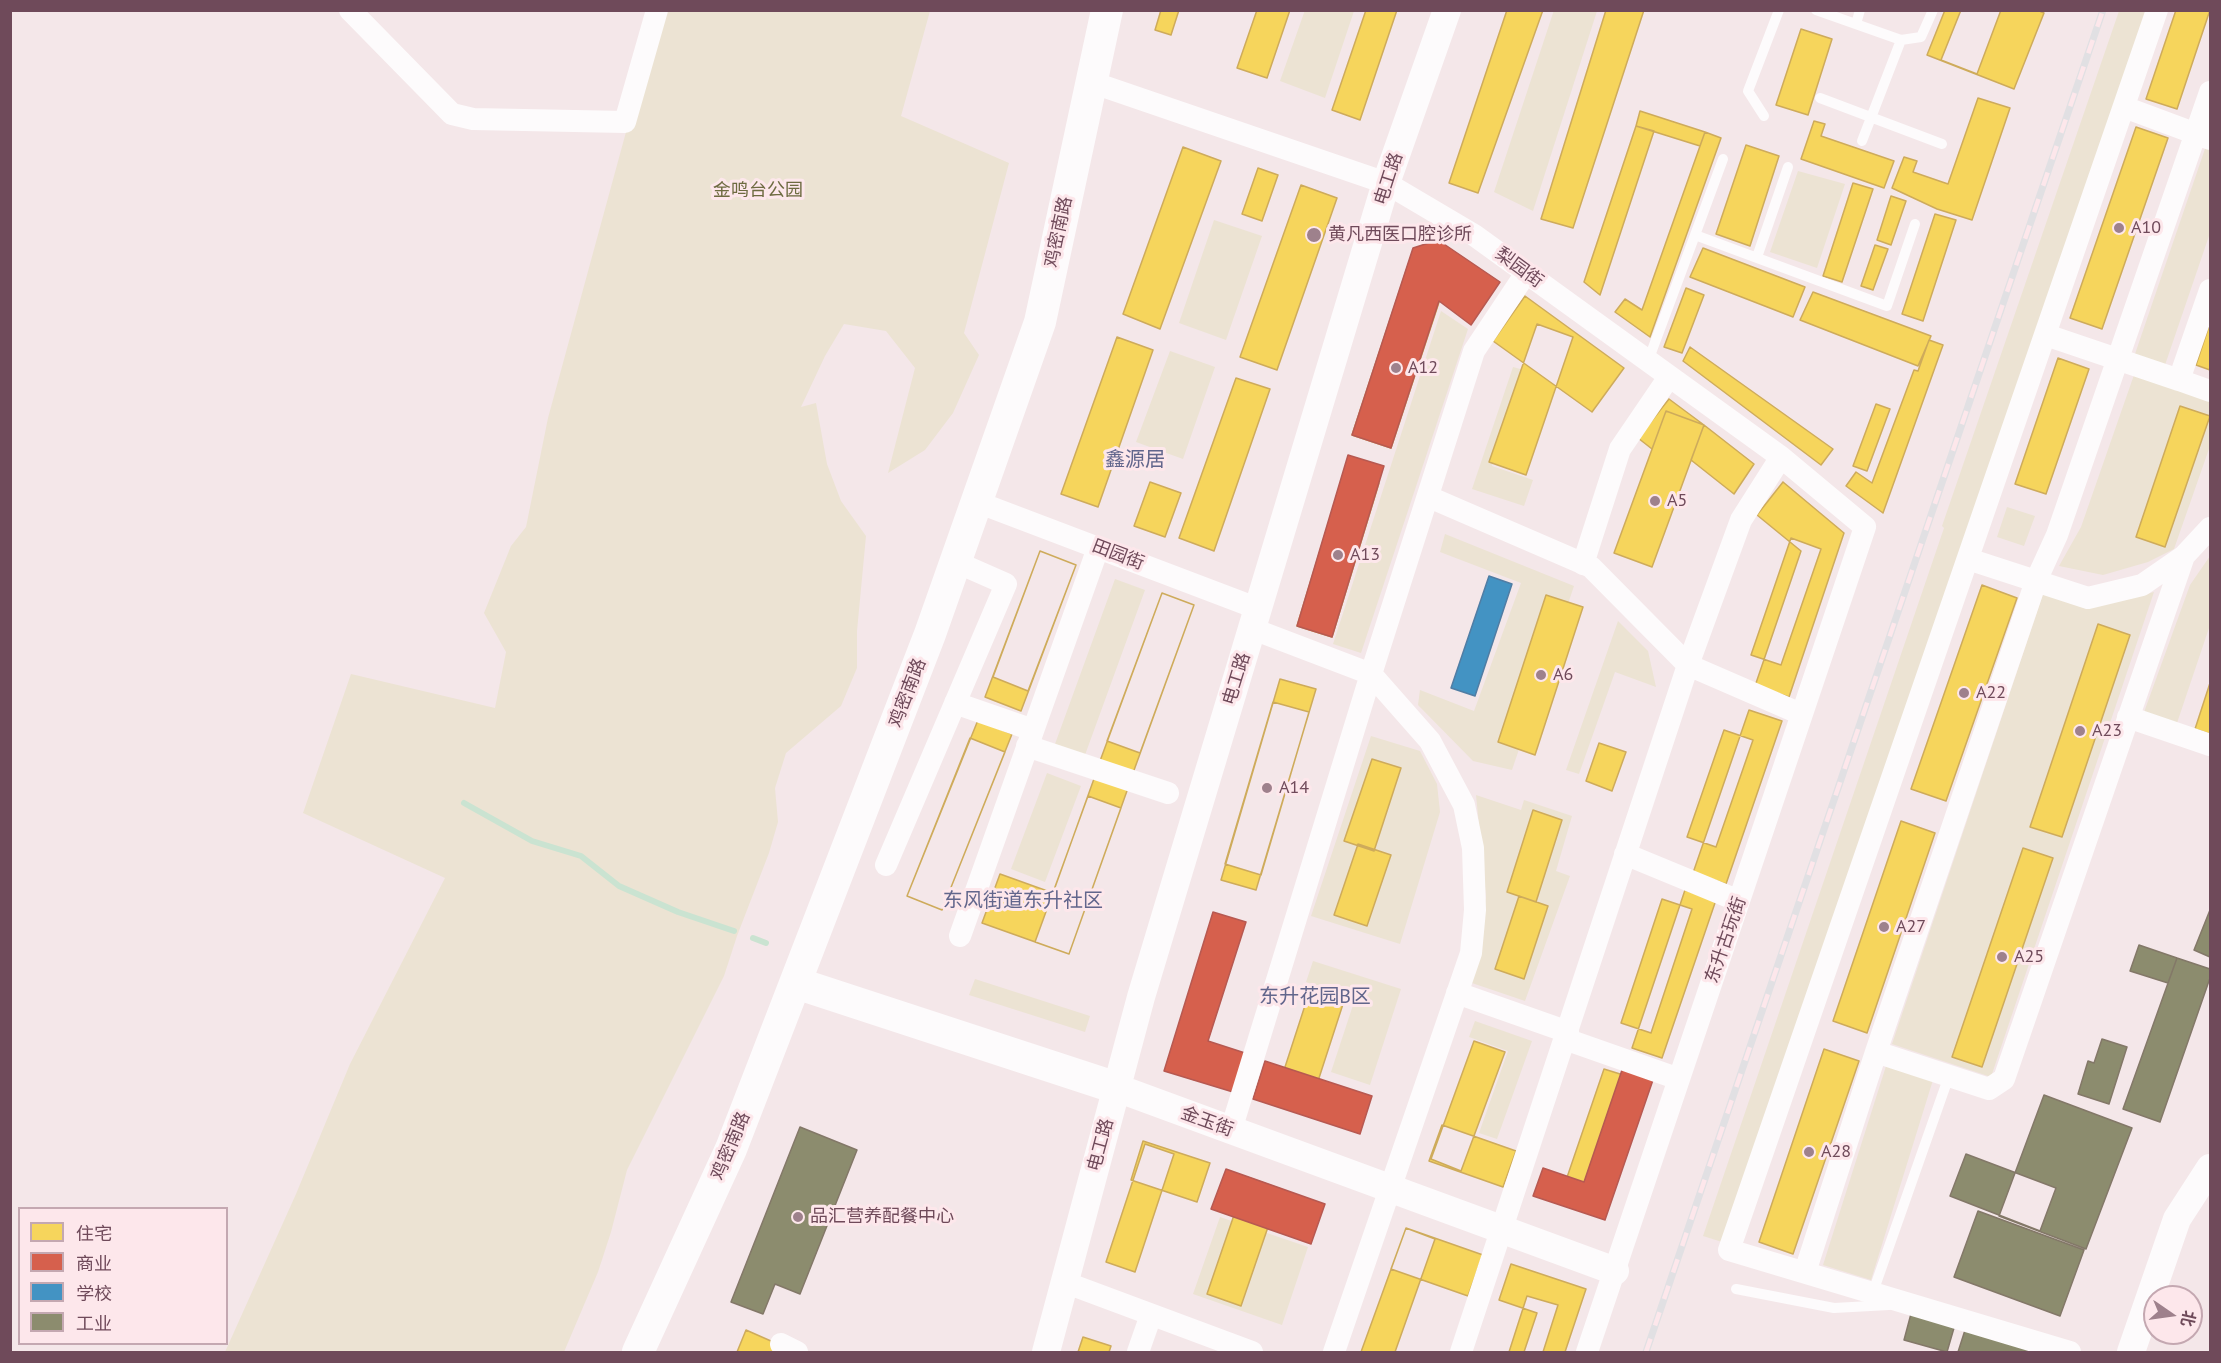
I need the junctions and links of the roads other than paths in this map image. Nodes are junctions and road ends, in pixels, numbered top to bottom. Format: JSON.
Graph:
{"nodes":[{"id":1,"x":350,"y":10,"type":"edge"},
{"id":2,"x":657,"y":10,"type":"edge"},
{"id":3,"x":1107,"y":10,"type":"edge"},
{"id":4,"x":1447,"y":10,"type":"edge"},
{"id":5,"x":1779,"y":10,"type":"edge"},
{"id":6,"x":1816,"y":10,"type":"edge"},
{"id":7,"x":1860,"y":10,"type":"edge"},
{"id":8,"x":1933,"y":10,"type":"edge"},
{"id":9,"x":2157,"y":10,"type":"edge"},
{"id":10,"x":1856,"y":24,"type":"junction"},
{"id":11,"x":1900,"y":40,"type":"junction"},
{"id":12,"x":1091,"y":82,"type":"junction"},
{"id":13,"x":2211,"y":92,"type":"edge"},
{"id":14,"x":1821,"y":98,"type":"dead end"},
{"id":15,"x":2124,"y":107,"type":"junction"},
{"id":16,"x":1764,"y":116,"type":"dead end"},
{"id":17,"x":1870,"y":118,"type":"junction"},
{"id":18,"x":2203,"y":136,"type":"edge"},
{"id":19,"x":1862,"y":141,"type":"dead end"},
{"id":20,"x":1942,"y":144,"type":"dead end"},
{"id":21,"x":1723,"y":159,"type":"dead end"},
{"id":22,"x":1788,"y":167,"type":"dead end"},
{"id":23,"x":1386,"y":183,"type":"junction"},
{"id":24,"x":1915,"y":224,"type":"dead end"},
{"id":25,"x":1695,"y":235,"type":"junction"},
{"id":26,"x":1757,"y":257,"type":"junction"},
{"id":27,"x":1526,"y":273,"type":"junction"},
{"id":28,"x":2211,"y":290,"type":"edge"},
{"id":29,"x":2046,"y":335,"type":"junction"},
{"id":30,"x":2117,"y":359,"type":"junction"},
{"id":31,"x":1648,"y":362,"type":"junction"},
{"id":32,"x":1669,"y":377,"type":"junction"},
{"id":33,"x":2179,"y":380,"type":"junction"},
{"id":34,"x":2211,"y":391,"type":"edge"},
{"id":35,"x":1781,"y":458,"type":"junction"},
{"id":36,"x":1429,"y":497,"type":"junction"},
{"id":37,"x":977,"y":502,"type":"junction"},
{"id":38,"x":1865,"y":527,"type":"joint"},
{"id":39,"x":2211,"y":528,"type":"edge"},
{"id":40,"x":1098,"y":548,"type":"junction"},
{"id":41,"x":2184,"y":556,"type":"junction"},
{"id":42,"x":1968,"y":559,"type":"junction"},
{"id":43,"x":956,"y":562,"type":"junction"},
{"id":44,"x":1583,"y":564,"type":"junction"},
{"id":45,"x":2036,"y":581,"type":"junction"},
{"id":46,"x":1256,"y":619,"type":"junction"},
{"id":47,"x":1688,"y":665,"type":"junction"},
{"id":48,"x":1371,"y":674,"type":"junction"},
{"id":49,"x":955,"y":702,"type":"junction"},
{"id":50,"x":1801,"y":714,"type":"junction"},
{"id":51,"x":2128,"y":717,"type":"junction"},
{"id":52,"x":1030,"y":738,"type":"junction"},
{"id":53,"x":2211,"y":745,"type":"edge"},
{"id":54,"x":1168,"y":793,"type":"dead end"},
{"id":55,"x":1625,"y":854,"type":"junction"},
{"id":56,"x":886,"y":866,"type":"dead end"},
{"id":57,"x":1739,"y":902,"type":"junction"},
{"id":58,"x":960,"y":936,"type":"dead end"},
{"id":59,"x":796,"y":983,"type":"junction"},
{"id":60,"x":1457,"y":993,"type":"junction"},
{"id":61,"x":1567,"y":1035,"type":"junction"},
{"id":62,"x":1876,"y":1052,"type":"junction"},
{"id":63,"x":1948,"y":1076,"type":"junction"},
{"id":64,"x":1679,"y":1078,"type":"junction"},
{"id":65,"x":1117,"y":1088,"type":"junction"},
{"id":66,"x":1231,"y":1130,"type":"junction"},
{"id":67,"x":2211,"y":1168,"type":"edge"},
{"id":68,"x":1391,"y":1189,"type":"junction"},
{"id":69,"x":1502,"y":1230,"type":"junction"},
{"id":70,"x":1615,"y":1271,"type":"junction"},
{"id":71,"x":1805,"y":1272,"type":"junction"},
{"id":72,"x":1064,"y":1282,"type":"junction"},
{"id":73,"x":1736,"y":1288,"type":"dead end"},
{"id":74,"x":1873,"y":1292,"type":"junction"},
{"id":75,"x":1910,"y":1304,"type":"junction"},
{"id":76,"x":1151,"y":1314,"type":"junction"},
{"id":77,"x":638,"y":1353,"type":"edge"},
{"id":78,"x":1046,"y":1353,"type":"edge"},
{"id":79,"x":1138,"y":1353,"type":"edge"},
{"id":80,"x":1252,"y":1353,"type":"edge"},
{"id":81,"x":1335,"y":1353,"type":"edge"},
{"id":82,"x":1461,"y":1353,"type":"edge"},
{"id":83,"x":1587,"y":1353,"type":"edge"},
{"id":84,"x":2070,"y":1353,"type":"edge"},
{"id":85,"x":2131,"y":1353,"type":"edge"}],
"edges":[{"from":1,"to":2,"type":"street"},
{"from":3,"to":12,"type":"main road","name":"鸡密南路"},
{"from":4,"to":23,"type":"street","name":"电工路"},
{"from":5,"to":16,"type":"lane"},
{"from":6,"to":10,"type":"lane"},
{"from":7,"to":10,"type":"lane"},
{"from":8,"to":11,"type":"lane"},
{"from":9,"to":15,"type":"street"},
{"from":10,"to":11,"type":"lane"},
{"from":11,"to":17,"type":"lane"},
{"from":12,"to":23,"type":"street","name":"梨园街"},
{"from":12,"to":37,"type":"main road","name":"鸡密南路"},
{"from":13,"to":18,"type":"street"},
{"from":14,"to":17,"type":"lane"},
{"from":15,"to":18,"type":"street"},
{"from":15,"to":29,"type":"street"},
{"from":17,"to":19,"type":"lane"},
{"from":17,"to":20,"type":"lane"},
{"from":18,"to":30,"type":"street"},
{"from":21,"to":25,"type":"lane"},
{"from":22,"to":26,"type":"lane"},
{"from":23,"to":27,"type":"street","name":"梨园街"},
{"from":23,"to":46,"type":"street","name":"电工路"},
{"from":24,"to":26,"type":"lane"},
{"from":25,"to":26,"type":"lane"},
{"from":25,"to":31,"type":"lane"},
{"from":27,"to":31,"type":"street","name":"梨园街"},
{"from":27,"to":36,"type":"street"},
{"from":28,"to":33,"type":"street"},
{"from":29,"to":30,"type":"street"},
{"from":29,"to":42,"type":"street"},
{"from":30,"to":33,"type":"street"},
{"from":30,"to":45,"type":"street"},
{"from":31,"to":32,"type":"street","name":"梨园街"},
{"from":32,"to":35,"type":"street","name":"梨园街"},
{"from":32,"to":44,"type":"street"},
{"from":33,"to":34,"type":"street"},
{"from":35,"to":38,"type":"street","name":"梨园街"},
{"from":35,"to":47,"type":"street"},
{"from":36,"to":44,"type":"street"},
{"from":36,"to":48,"type":"street"},
{"from":37,"to":40,"type":"street","name":"田园街"},
{"from":37,"to":43,"type":"main road","name":"鸡密南路"},
{"from":38,"to":50,"type":"street","name":"东升古玩街"},
{"from":39,"to":41,"type":"street"},
{"from":40,"to":46,"type":"street","name":"田园街"},
{"from":40,"to":52,"type":"street"},
{"from":41,"to":45,"type":"street"},
{"from":41,"to":51,"type":"street"},
{"from":42,"to":45,"type":"street"},
{"from":42,"to":71,"type":"street"},
{"from":43,"to":49,"type":"street"},
{"from":43,"to":59,"type":"main road","name":"鸡密南路"},
{"from":44,"to":47,"type":"street"},
{"from":45,"to":62,"type":"street"},
{"from":46,"to":48,"type":"street","name":"田园街"},
{"from":46,"to":65,"type":"street","name":"电工路"},
{"from":47,"to":50,"type":"street"},
{"from":47,"to":55,"type":"street"},
{"from":48,"to":60,"type":"street"},
{"from":48,"to":66,"type":"street"},
{"from":49,"to":52,"type":"street"},
{"from":49,"to":56,"type":"street"},
{"from":50,"to":57,"type":"street","name":"东升古玩街"},
{"from":51,"to":53,"type":"street"},
{"from":51,"to":63,"type":"street"},
{"from":52,"to":54,"type":"street"},
{"from":52,"to":58,"type":"street"},
{"from":55,"to":57,"type":"street"},
{"from":55,"to":61,"type":"street"},
{"from":57,"to":64,"type":"street","name":"东升古玩街"},
{"from":59,"to":65,"type":"main road","name":"金玉街"},
{"from":59,"to":77,"type":"main road","name":"鸡密南路"},
{"from":60,"to":61,"type":"street"},
{"from":60,"to":68,"type":"street"},
{"from":61,"to":64,"type":"street"},
{"from":61,"to":69,"type":"street"},
{"from":62,"to":63,"type":"street"},
{"from":62,"to":71,"type":"street"},
{"from":63,"to":74,"type":"lane"},
{"from":64,"to":70,"type":"street","name":"东升古玩街"},
{"from":65,"to":66,"type":"street","name":"金玉街"},
{"from":65,"to":72,"type":"street","name":"电工路"},
{"from":66,"to":68,"type":"street","name":"金玉街"},
{"from":67,"to":85,"type":"street"},
{"from":68,"to":69,"type":"street","name":"金玉街"},
{"from":68,"to":81,"type":"street"},
{"from":69,"to":70,"type":"street","name":"金玉街"},
{"from":69,"to":82,"type":"street"},
{"from":70,"to":83,"type":"street","name":"东升古玩街"},
{"from":71,"to":74,"type":"street"},
{"from":72,"to":76,"type":"street"},
{"from":72,"to":78,"type":"street","name":"电工路"},
{"from":73,"to":75,"type":"lane"},
{"from":74,"to":75,"type":"street"},
{"from":75,"to":84,"type":"street"},
{"from":76,"to":79,"type":"street"},
{"from":76,"to":80,"type":"street"}]}
